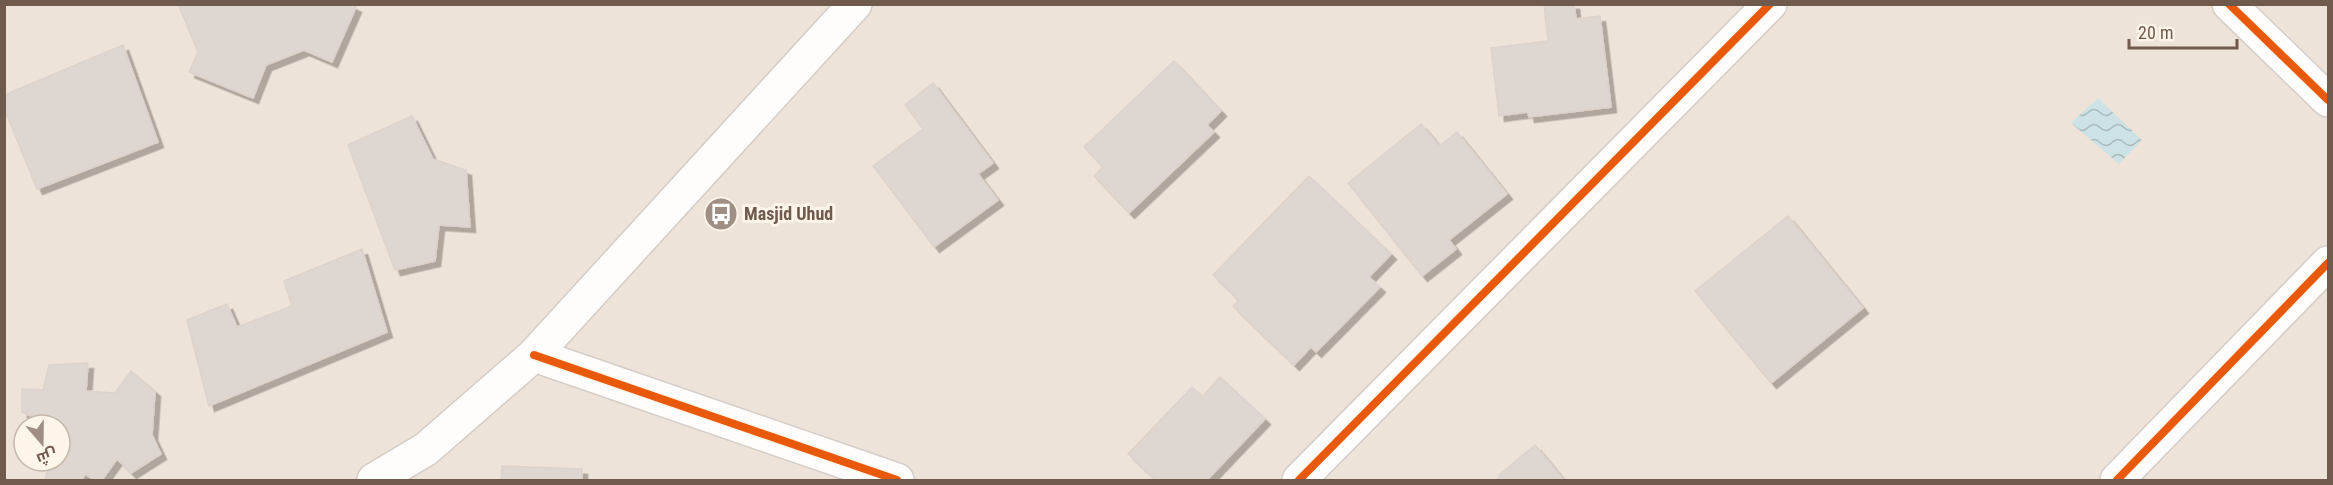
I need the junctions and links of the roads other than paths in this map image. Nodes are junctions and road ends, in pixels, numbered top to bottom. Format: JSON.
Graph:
{"nodes":[{"id":1,"x":1770,"y":4,"type":"edge"},
{"id":2,"x":2229,"y":4,"type":"edge"},
{"id":3,"x":845,"y":9,"type":"edge"},
{"id":4,"x":2328,"y":100,"type":"edge"},
{"id":5,"x":2328,"y":263,"type":"edge"},
{"id":6,"x":534,"y":355,"type":"junction"},
{"id":7,"x":374,"y":480,"type":"edge"},
{"id":8,"x":897,"y":480,"type":"edge"},
{"id":9,"x":1299,"y":480,"type":"edge"},
{"id":10,"x":2117,"y":480,"type":"edge"}],
"edges":[{"from":1,"to":9,"type":"street"},
{"from":2,"to":4,"type":"street"},
{"from":3,"to":6,"type":"street"},
{"from":5,"to":10,"type":"street"},
{"from":6,"to":7,"type":"street"},
{"from":6,"to":8,"type":"street"}]}
